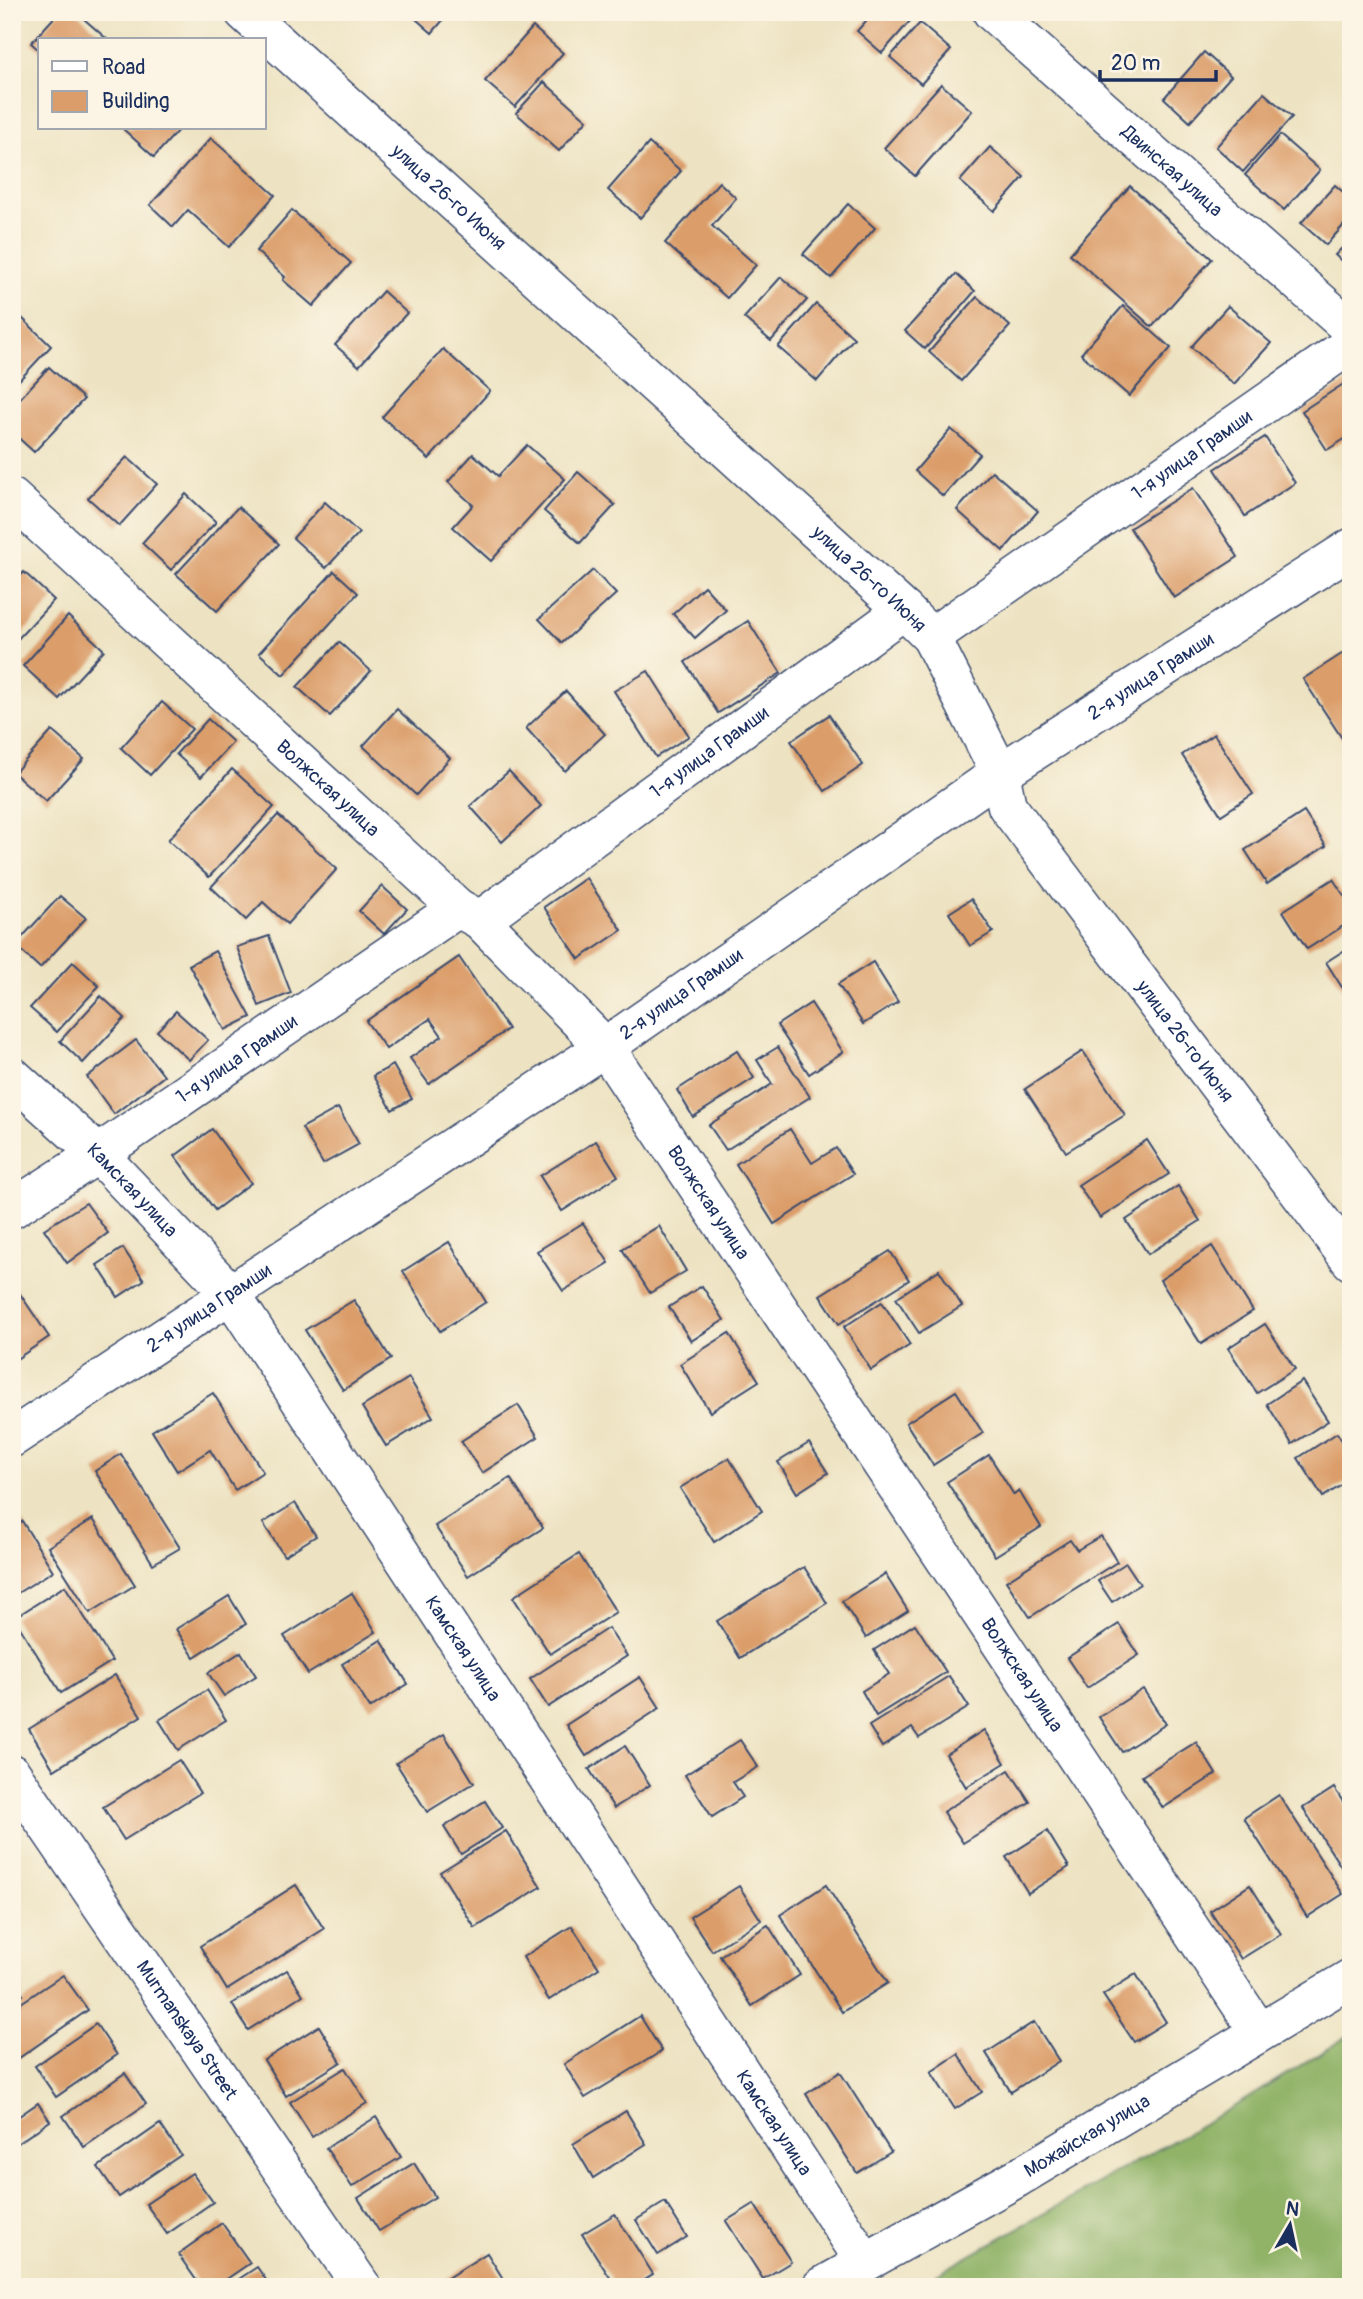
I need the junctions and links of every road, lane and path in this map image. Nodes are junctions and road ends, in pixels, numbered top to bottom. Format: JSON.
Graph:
{"nodes":[{"id":1,"x":992,"y":12,"type":"edge"},
{"id":2,"x":266,"y":19,"type":"edge"},
{"id":3,"x":1351,"y":329,"type":"edge"},
{"id":4,"x":1351,"y":344,"type":"edge"},
{"id":5,"x":12,"y":498,"type":"edge"},
{"id":6,"x":1351,"y":548,"type":"edge"},
{"id":7,"x":904,"y":610,"type":"junction"},
{"id":8,"x":931,"y":638,"type":"junction"},
{"id":9,"x":1000,"y":773,"type":"junction"},
{"id":10,"x":469,"y":914,"type":"junction"},
{"id":11,"x":605,"y":1047,"type":"junction"},
{"id":12,"x":12,"y":1076,"type":"edge"},
{"id":13,"x":98,"y":1154,"type":"junction"},
{"id":14,"x":12,"y":1209,"type":"edge"},
{"id":15,"x":1351,"y":1261,"type":"edge"},
{"id":16,"x":230,"y":1293,"type":"junction"},
{"id":17,"x":12,"y":1438,"type":"edge"},
{"id":18,"x":12,"y":1774,"type":"edge"},
{"id":19,"x":1351,"y":1978,"type":"edge"},
{"id":20,"x":1259,"y":2032,"type":"junction"},
{"id":21,"x":866,"y":2262,"type":"junction"},
{"id":22,"x":362,"y":2287,"type":"edge"},
{"id":23,"x":821,"y":2287,"type":"edge"}],
"edges":[{"from":1,"to":3,"type":"street","name":"Двинская улица"},
{"from":2,"to":7,"type":"street","name":"улица 26-го Июня"},
{"from":4,"to":8,"type":"street","name":"1-я улица Грамши"},
{"from":5,"to":10,"type":"street","name":"Волжская улица"},
{"from":6,"to":9,"type":"street","name":"2-я улица Грамши"},
{"from":7,"to":8,"type":"street","name":"улица 26-го Июня"},
{"from":7,"to":10,"type":"street","name":"1-я улица Грамши"},
{"from":8,"to":9,"type":"street","name":"улица 26-го Июня"},
{"from":9,"to":11,"type":"street","name":"2-я улица Грамши"},
{"from":9,"to":15,"type":"street","name":"улица 26-го Июня"},
{"from":10,"to":11,"type":"street","name":"Волжская улица"},
{"from":10,"to":13,"type":"street","name":"1-я улица Грамши"},
{"from":11,"to":16,"type":"street","name":"2-я улица Грамши"},
{"from":11,"to":20,"type":"street","name":"Волжская улица"},
{"from":12,"to":13,"type":"street","name":"Камская улица"},
{"from":13,"to":14,"type":"street","name":"1-я улица Грамши"},
{"from":13,"to":16,"type":"street","name":"Камская улица"},
{"from":16,"to":17,"type":"street","name":"2-я улица Грамши"},
{"from":16,"to":21,"type":"street","name":"Камская улица"},
{"from":18,"to":22,"type":"street","name":"Murmanskaya Street"},
{"from":19,"to":20,"type":"street","name":"Можайская улица"},
{"from":20,"to":21,"type":"street","name":"Можайская улица"},
{"from":21,"to":23,"type":"street","name":"Можайская улица"}]}
